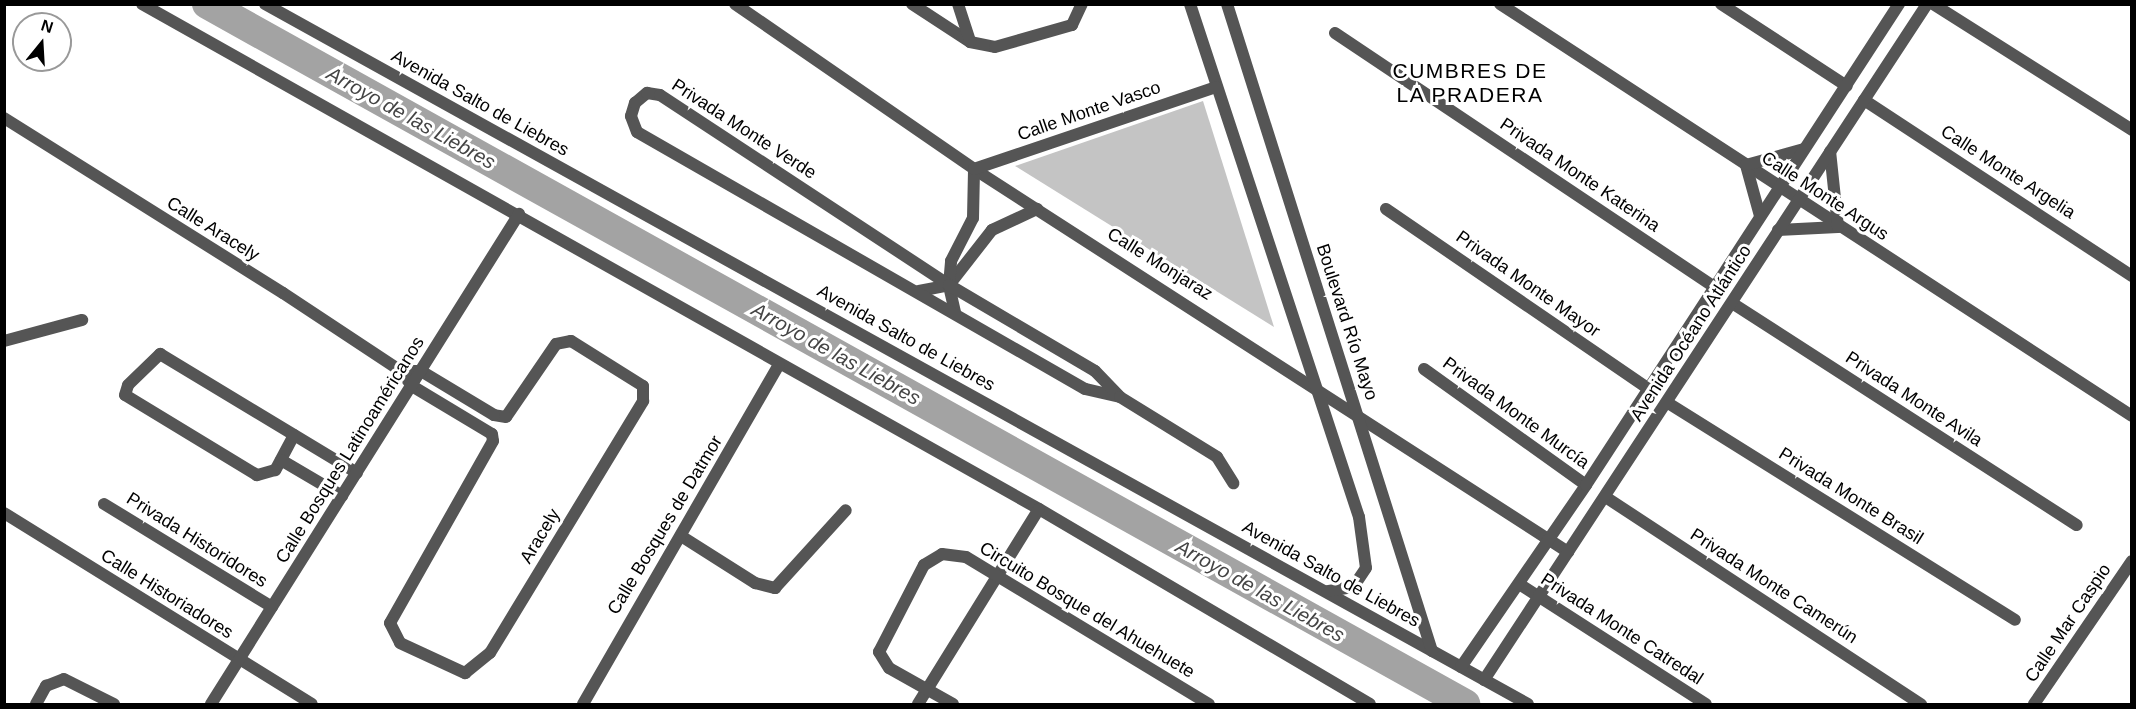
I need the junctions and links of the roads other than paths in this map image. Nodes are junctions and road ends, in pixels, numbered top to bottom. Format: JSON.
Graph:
{"nodes":[{"id":1,"x":142,"y":4,"type":"edge"},
{"id":2,"x":266,"y":4,"type":"edge"},
{"id":3,"x":735,"y":4,"type":"edge"},
{"id":4,"x":912,"y":4,"type":"edge"},
{"id":5,"x":958,"y":4,"type":"edge"},
{"id":6,"x":1082,"y":4,"type":"edge"},
{"id":7,"x":1190,"y":4,"type":"edge"},
{"id":8,"x":1227,"y":4,"type":"edge"},
{"id":9,"x":1500,"y":4,"type":"edge"},
{"id":10,"x":1720,"y":4,"type":"edge"},
{"id":11,"x":1899,"y":4,"type":"edge"},
{"id":12,"x":1927,"y":4,"type":"edge"},
{"id":13,"x":1933,"y":4,"type":"edge"},
{"id":14,"x":1335,"y":33,"type":"dead end"},
{"id":15,"x":970,"y":42,"type":"junction"},
{"id":16,"x":1847,"y":86,"type":"junction"},
{"id":17,"x":1216,"y":87,"type":"junction"},
{"id":18,"x":1864,"y":100,"type":"junction"},
{"id":19,"x":4,"y":118,"type":"edge"},
{"id":20,"x":2132,"y":130,"type":"edge"},
{"id":21,"x":1804,"y":149,"type":"junction"},
{"id":22,"x":1830,"y":151,"type":"junction"},
{"id":23,"x":1746,"y":165,"type":"junction"},
{"id":24,"x":974,"y":169,"type":"junction"},
{"id":25,"x":1778,"y":186,"type":"junction"},
{"id":26,"x":1797,"y":198,"type":"junction"},
{"id":27,"x":1036,"y":209,"type":"junction"},
{"id":28,"x":1386,"y":209,"type":"dead end"},
{"id":29,"x":519,"y":214,"type":"junction"},
{"id":30,"x":1760,"y":216,"type":"junction"},
{"id":31,"x":973,"y":218,"type":"junction"},
{"id":32,"x":1838,"y":227,"type":"junction"},
{"id":33,"x":992,"y":230,"type":"junction"},
{"id":34,"x":1778,"y":230,"type":"junction"},
{"id":35,"x":2132,"y":276,"type":"edge"},
{"id":36,"x":949,"y":285,"type":"junction"},
{"id":37,"x":1715,"y":287,"type":"junction"},
{"id":38,"x":919,"y":291,"type":"junction"},
{"id":39,"x":1732,"y":303,"type":"junction"},
{"id":40,"x":955,"y":312,"type":"junction"},
{"id":41,"x":82,"y":320,"type":"dead end"},
{"id":42,"x":4,"y":341,"type":"edge"},
{"id":43,"x":779,"y":365,"type":"junction"},
{"id":44,"x":1424,"y":369,"type":"dead end"},
{"id":45,"x":401,"y":371,"type":"junction"},
{"id":46,"x":421,"y":371,"type":"junction"},
{"id":47,"x":1314,"y":385,"type":"junction"},
{"id":48,"x":412,"y":386,"type":"junction"},
{"id":49,"x":1649,"y":389,"type":"junction"},
{"id":50,"x":1120,"y":397,"type":"junction"},
{"id":51,"x":1668,"y":403,"type":"junction"},
{"id":52,"x":1357,"y":415,"type":"junction"},
{"id":53,"x":2132,"y":416,"type":"edge"},
{"id":54,"x":294,"y":435,"type":"junction"},
{"id":55,"x":281,"y":460,"type":"junction"},
{"id":56,"x":357,"y":473,"type":"junction"},
{"id":57,"x":1233,"y":483,"type":"dead end"},
{"id":58,"x":1586,"y":485,"type":"junction"},
{"id":59,"x":342,"y":496,"type":"junction"},
{"id":60,"x":1606,"y":498,"type":"junction"},
{"id":61,"x":104,"y":504,"type":"dead end"},
{"id":62,"x":1039,"y":509,"type":"junction"},
{"id":63,"x":846,"y":510,"type":"dead end"},
{"id":64,"x":4,"y":513,"type":"edge"},
{"id":65,"x":2077,"y":525,"type":"dead end"},
{"id":66,"x":681,"y":536,"type":"junction"},
{"id":67,"x":1549,"y":539,"type":"junction"},
{"id":68,"x":1568,"y":552,"type":"junction"},
{"id":69,"x":2132,"y":561,"type":"edge"},
{"id":70,"x":997,"y":577,"type":"junction"},
{"id":71,"x":1519,"y":584,"type":"junction"},
{"id":72,"x":1326,"y":591,"type":"junction"},
{"id":73,"x":1537,"y":596,"type":"junction"},
{"id":74,"x":272,"y":607,"type":"junction"},
{"id":75,"x":2015,"y":620,"type":"dead end"},
{"id":76,"x":1432,"y":651,"type":"junction"},
{"id":77,"x":239,"y":660,"type":"junction"},
{"id":78,"x":1461,"y":667,"type":"junction"},
{"id":79,"x":1484,"y":680,"type":"junction"},
{"id":80,"x":927,"y":689,"type":"junction"},
{"id":81,"x":1363,"y":703,"type":"edge"},
{"id":82,"x":36,"y":705,"type":"edge"},
{"id":83,"x":114,"y":705,"type":"edge"},
{"id":84,"x":211,"y":705,"type":"edge"},
{"id":85,"x":312,"y":705,"type":"edge"},
{"id":86,"x":584,"y":705,"type":"edge"},
{"id":87,"x":918,"y":705,"type":"edge"},
{"id":88,"x":953,"y":705,"type":"edge"},
{"id":89,"x":1209,"y":705,"type":"edge"},
{"id":90,"x":1528,"y":705,"type":"edge"},
{"id":91,"x":1706,"y":705,"type":"edge"},
{"id":92,"x":1921,"y":705,"type":"edge"},
{"id":93,"x":2034,"y":705,"type":"edge"}],
"edges":[{"from":1,"to":29,"type":"street"},
{"from":2,"to":72,"type":"street","name":"Avenida Salto de Liebres"},
{"from":3,"to":24,"type":"street","name":"Calle Monjaraz"},
{"from":4,"to":15,"type":"street"},
{"from":5,"to":15,"type":"street"},
{"from":6,"to":15,"type":"street"},
{"from":7,"to":17,"type":"street"},
{"from":8,"to":52,"type":"street","name":"Boulevard Río Mayo"},
{"from":9,"to":23,"type":"street","name":"Calle Monte Argus"},
{"from":10,"to":16,"type":"street"},
{"from":11,"to":16,"type":"street","name":"Avenida Océano Atlántico"},
{"from":12,"to":18,"type":"street","name":"Avenida Océano Atlántico"},
{"from":13,"to":20,"type":"street"},
{"from":14,"to":37,"type":"street","name":"Privada Monte Katerina"},
{"from":16,"to":21,"type":"street","name":"Avenida Océano Atlántico"},
{"from":17,"to":24,"type":"street","name":"Calle Monte Vasco"},
{"from":17,"to":47,"type":"street"},
{"from":18,"to":22,"type":"street","name":"Avenida Océano Atlántico"},
{"from":18,"to":35,"type":"street","name":"Calle Monte Argelia"},
{"from":19,"to":45,"type":"street","name":"Calle Aracely"},
{"from":21,"to":23,"type":"street"},
{"from":21,"to":25,"type":"street","name":"Avenida Océano Atlántico"},
{"from":22,"to":26,"type":"street","name":"Avenida Océano Atlántico"},
{"from":22,"to":32,"type":"street"},
{"from":23,"to":25,"type":"street","name":"Calle Monte Argus"},
{"from":23,"to":30,"type":"street"},
{"from":24,"to":27,"type":"street","name":"Calle Monjaraz"},
{"from":24,"to":31,"type":"street"},
{"from":25,"to":26,"type":"street","name":"Calle Monte Argus"},
{"from":25,"to":30,"type":"street","name":"Avenida Océano Atlántico"},
{"from":26,"to":32,"type":"street","name":"Calle Monte Argus"},
{"from":26,"to":34,"type":"street","name":"Avenida Océano Atlántico"},
{"from":27,"to":33,"type":"street"},
{"from":27,"to":47,"type":"street","name":"Calle Monjaraz"},
{"from":28,"to":49,"type":"street","name":"Privada Monte Mayor"},
{"from":29,"to":43,"type":"street"},
{"from":29,"to":46,"type":"street","name":"Calle Bosques Latinoaméricanos"},
{"from":30,"to":37,"type":"street","name":"Avenida Océano Atlántico"},
{"from":31,"to":33,"type":"street"},
{"from":31,"to":36,"type":"street"},
{"from":32,"to":34,"type":"street"},
{"from":32,"to":53,"type":"street","name":"Calle Monte Argus"},
{"from":33,"to":36,"type":"street"},
{"from":34,"to":39,"type":"street","name":"Avenida Océano Atlántico"},
{"from":36,"to":38,"type":"street"},
{"from":36,"to":38,"type":"street","name":"Privada Monte Verde"},
{"from":36,"to":40,"type":"street"},
{"from":36,"to":50,"type":"street","name":"Privada Monte Verde"},
{"from":37,"to":49,"type":"street","name":"Avenida Océano Atlántico"},
{"from":38,"to":40,"type":"street","name":"Privada Monte Verde"},
{"from":39,"to":51,"type":"street","name":"Avenida Océano Atlántico"},
{"from":39,"to":65,"type":"street","name":"Privada Monte Avila"},
{"from":40,"to":50,"type":"street","name":"Privada Monte Verde"},
{"from":41,"to":42,"type":"street"},
{"from":43,"to":62,"type":"street"},
{"from":43,"to":66,"type":"street","name":"Calle Bosques de Datmor"},
{"from":44,"to":58,"type":"street","name":"Privada Monte Murcía"},
{"from":45,"to":46,"type":"street"},
{"from":45,"to":48,"type":"street","name":"Calle Aracely"},
{"from":46,"to":48,"type":"street","name":"Calle Bosques Latinoaméricanos"},
{"from":46,"to":48,"type":"street","name":"Aracely"},
{"from":47,"to":52,"type":"street","name":"Calle Monjaraz"},
{"from":47,"to":72,"type":"street"},
{"from":48,"to":56,"type":"street","name":"Calle Bosques Latinoaméricanos"},
{"from":49,"to":58,"type":"street","name":"Avenida Océano Atlántico"},
{"from":50,"to":57,"type":"street","name":"Privada Monte Verde"},
{"from":51,"to":60,"type":"street","name":"Avenida Océano Atlántico"},
{"from":51,"to":75,"type":"street","name":"Privada Monte Brasil"},
{"from":52,"to":67,"type":"street","name":"Calle Monjaraz"},
{"from":52,"to":76,"type":"street","name":"Boulevard Río Mayo"},
{"from":54,"to":55,"type":"street"},
{"from":54,"to":55,"type":"street"},
{"from":54,"to":56,"type":"street"},
{"from":55,"to":59,"type":"street"},
{"from":56,"to":59,"type":"street","name":"Calle Bosques Latinoaméricanos"},
{"from":58,"to":67,"type":"street","name":"Avenida Océano Atlántico"},
{"from":59,"to":74,"type":"street","name":"Calle Bosques Latinoaméricanos"},
{"from":60,"to":68,"type":"street","name":"Avenida Océano Atlántico"},
{"from":60,"to":92,"type":"street","name":"Privada Monte Camerún"},
{"from":61,"to":74,"type":"street","name":"Privada Historidores"},
{"from":62,"to":70,"type":"street"},
{"from":62,"to":81,"type":"street"},
{"from":63,"to":66,"type":"street"},
{"from":64,"to":77,"type":"street","name":"Calle Historiadores"},
{"from":66,"to":86,"type":"street","name":"Calle Bosques de Datmor"},
{"from":67,"to":68,"type":"street","name":"Calle Monjaraz"},
{"from":67,"to":71,"type":"street","name":"Avenida Océano Atlántico"},
{"from":68,"to":73,"type":"street","name":"Avenida Océano Atlántico"},
{"from":69,"to":93,"type":"street","name":"Calle Mar Caspio"},
{"from":70,"to":80,"type":"street"},
{"from":70,"to":80,"type":"street","name":"Circuito Bosque del Ahuehuete"},
{"from":70,"to":89,"type":"street","name":"Circuito Bosque del Ahuehuete"},
{"from":71,"to":73,"type":"street","name":"Privada Monte Catredal"},
{"from":71,"to":78,"type":"street","name":"Avenida Océano Atlántico"},
{"from":72,"to":76,"type":"street","name":"Avenida Salto de Liebres"},
{"from":73,"to":79,"type":"street","name":"Avenida Océano Atlántico"},
{"from":73,"to":91,"type":"street","name":"Privada Monte Catredal"},
{"from":74,"to":77,"type":"street","name":"Calle Bosques Latinoaméricanos"},
{"from":76,"to":78,"type":"street","name":"Avenida Salto de Liebres"},
{"from":77,"to":84,"type":"street","name":"Calle Bosques Latinoaméricanos"},
{"from":77,"to":85,"type":"street","name":"Calle Historiadores"},
{"from":78,"to":79,"type":"street","name":"Avenida Salto de Liebres"},
{"from":79,"to":90,"type":"street","name":"Avenida Salto de Liebres"},
{"from":80,"to":87,"type":"street"},
{"from":80,"to":88,"type":"street","name":"Circuito Bosque del Ahuehuete"},
{"from":82,"to":83,"type":"street"}]}
